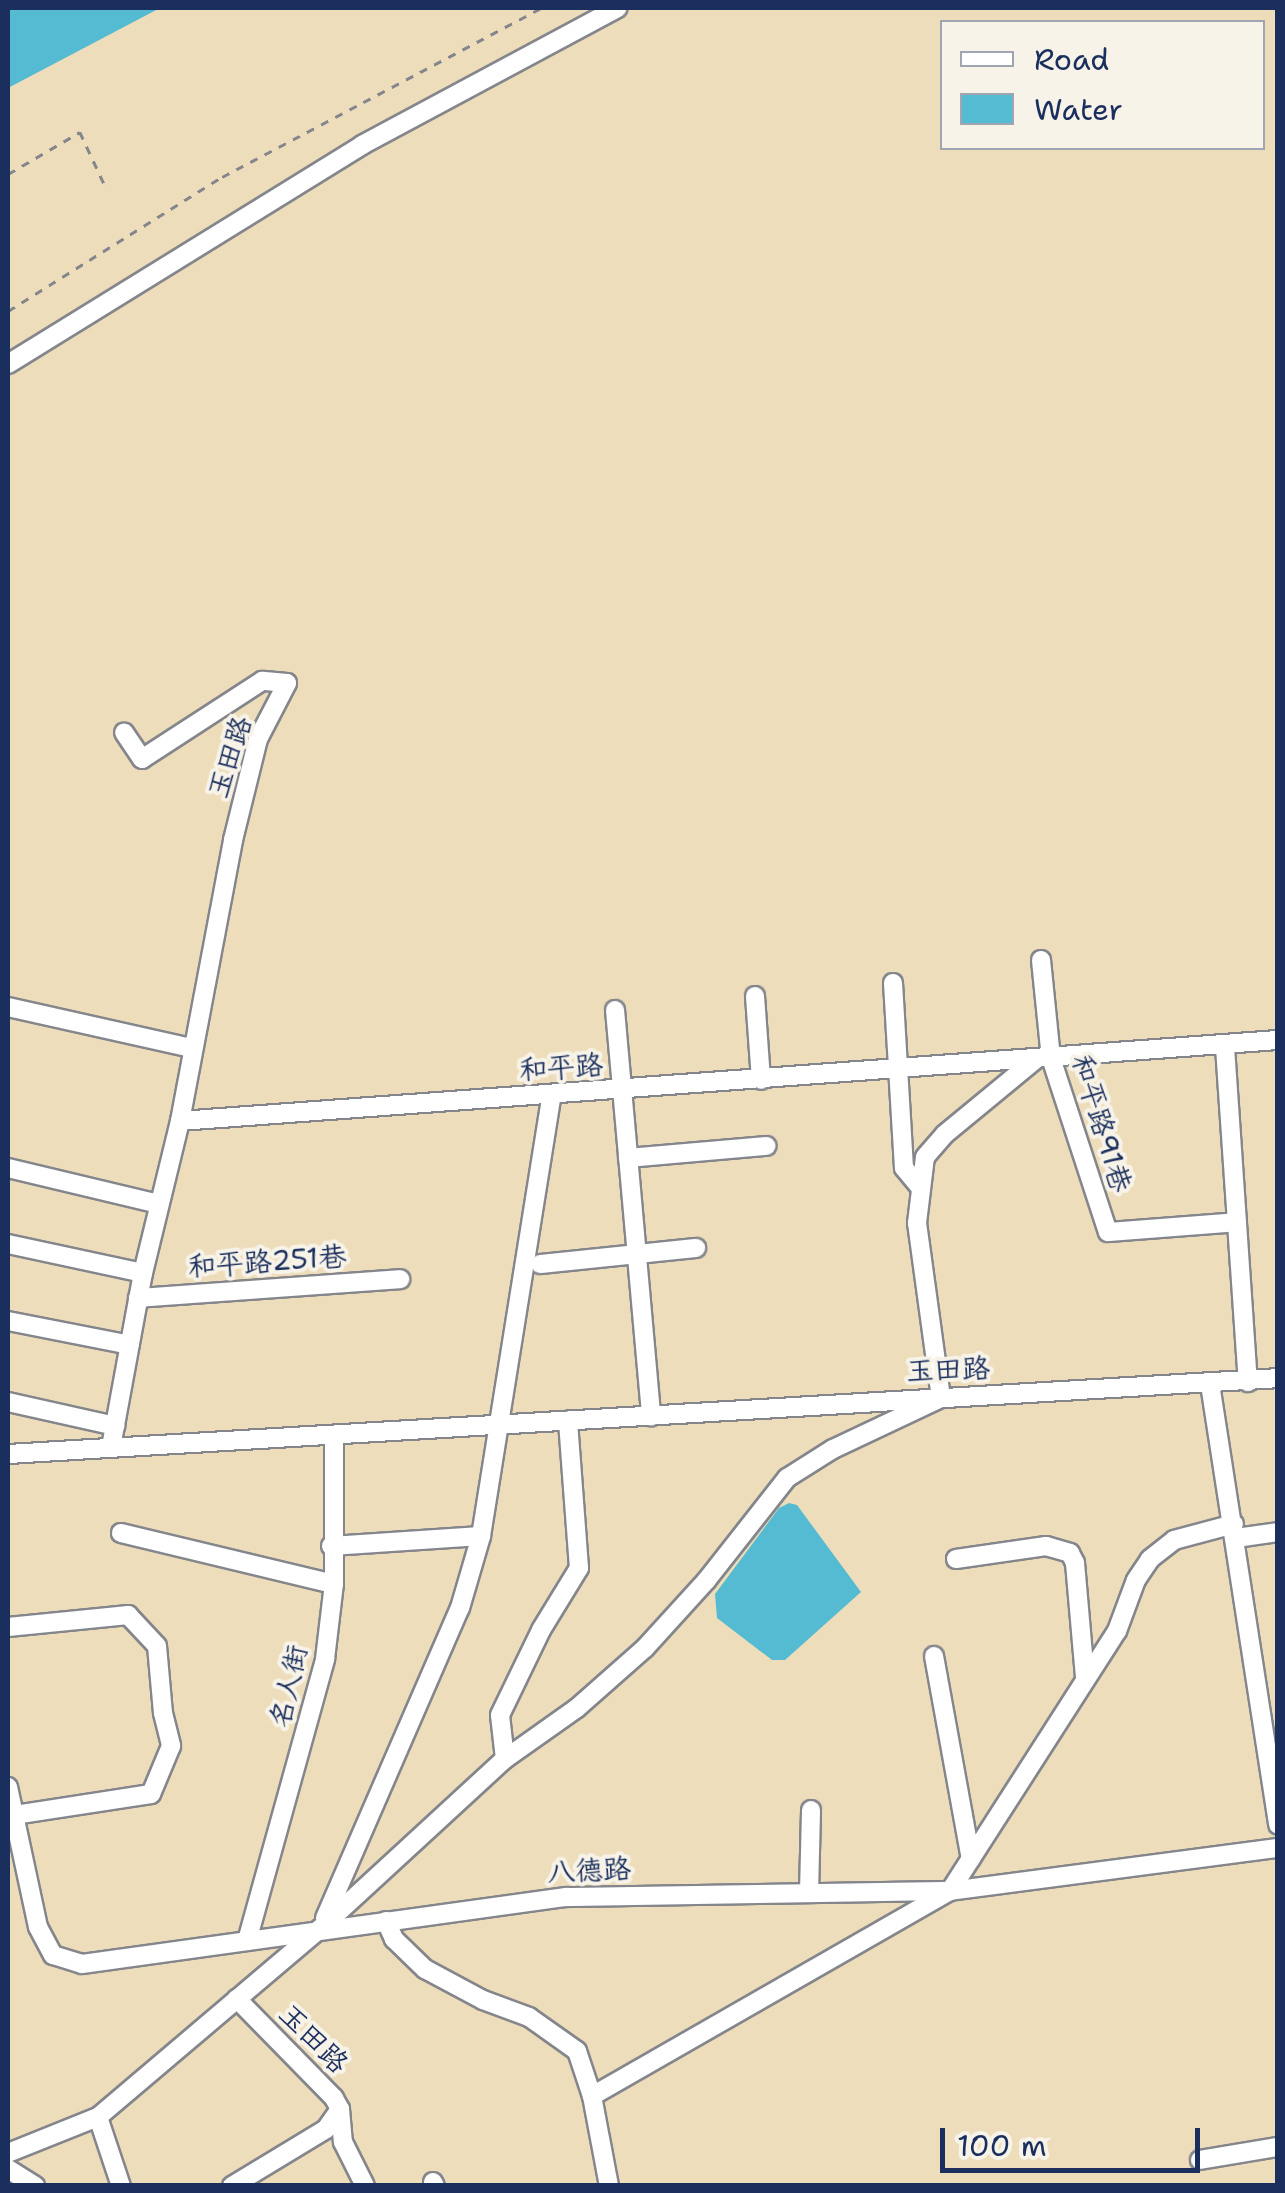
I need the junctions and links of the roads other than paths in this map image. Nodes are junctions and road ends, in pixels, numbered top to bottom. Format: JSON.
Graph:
{"nodes":[{"id":1,"x":618,"y":8,"type":"edge"},
{"id":2,"x":8,"y":364,"type":"edge"},
{"id":3,"x":124,"y":732,"type":"dead end"},
{"id":4,"x":1041,"y":960,"type":"dead end"},
{"id":5,"x":893,"y":983,"type":"dead end"},
{"id":6,"x":755,"y":996,"type":"dead end"},
{"id":7,"x":8,"y":1007,"type":"edge"},
{"id":8,"x":615,"y":1010,"type":"dead end"},
{"id":9,"x":1278,"y":1040,"type":"edge"},
{"id":10,"x":1225,"y":1047,"type":"junction"},
{"id":11,"x":191,"y":1048,"type":"junction"},
{"id":12,"x":1044,"y":1058,"type":"junction"},
{"id":13,"x":899,"y":1069,"type":"junction"},
{"id":14,"x":761,"y":1080,"type":"junction"},
{"id":15,"x":624,"y":1090,"type":"junction"},
{"id":16,"x":552,"y":1095,"type":"junction"},
{"id":17,"x":180,"y":1121,"type":"junction"},
{"id":18,"x":766,"y":1146,"type":"dead end"},
{"id":19,"x":628,"y":1158,"type":"junction"},
{"id":20,"x":8,"y":1168,"type":"edge"},
{"id":21,"x":919,"y":1186,"type":"junction"},
{"id":22,"x":159,"y":1204,"type":"junction"},
{"id":23,"x":1237,"y":1222,"type":"junction"},
{"id":24,"x":8,"y":1244,"type":"edge"},
{"id":25,"x":696,"y":1248,"type":"dead end"},
{"id":26,"x":635,"y":1254,"type":"junction"},
{"id":27,"x":540,"y":1264,"type":"dead end"},
{"id":28,"x":143,"y":1272,"type":"junction"},
{"id":29,"x":400,"y":1278,"type":"dead end"},
{"id":30,"x":138,"y":1298,"type":"junction"},
{"id":31,"x":8,"y":1321,"type":"edge"},
{"id":32,"x":130,"y":1346,"type":"junction"},
{"id":33,"x":1278,"y":1378,"type":"edge"},
{"id":34,"x":1248,"y":1382,"type":"junction"},
{"id":35,"x":1210,"y":1384,"type":"junction"},
{"id":36,"x":941,"y":1398,"type":"junction"},
{"id":37,"x":8,"y":1402,"type":"edge"},
{"id":38,"x":651,"y":1416,"type":"junction"},
{"id":39,"x":568,"y":1420,"type":"junction"},
{"id":40,"x":496,"y":1425,"type":"junction"},
{"id":41,"x":115,"y":1426,"type":"junction"},
{"id":42,"x":334,"y":1436,"type":"junction"},
{"id":43,"x":111,"y":1448,"type":"junction"},
{"id":44,"x":8,"y":1454,"type":"edge"},
{"id":45,"x":1235,"y":1531,"type":"junction"},
{"id":46,"x":1278,"y":1532,"type":"edge"},
{"id":47,"x":121,"y":1533,"type":"dead end"},
{"id":48,"x":480,"y":1536,"type":"junction"},
{"id":49,"x":332,"y":1546,"type":"junction"},
{"id":50,"x":956,"y":1559,"type":"dead end"},
{"id":51,"x":334,"y":1584,"type":"junction"},
{"id":52,"x":8,"y":1627,"type":"edge"},
{"id":53,"x":934,"y":1656,"type":"dead end"},
{"id":54,"x":1085,"y":1677,"type":"junction"},
{"id":55,"x":505,"y":1759,"type":"junction"},
{"id":56,"x":8,"y":1787,"type":"edge"},
{"id":57,"x":810,"y":1810,"type":"dead end"},
{"id":58,"x":14,"y":1815,"type":"junction"},
{"id":59,"x":1278,"y":1825,"type":"edge"},
{"id":60,"x":1278,"y":1848,"type":"edge"},
{"id":61,"x":971,"y":1859,"type":"junction"},
{"id":62,"x":950,"y":1892,"type":"junction"},
{"id":63,"x":809,"y":1893,"type":"junction"},
{"id":64,"x":386,"y":1921,"type":"junction"},
{"id":65,"x":320,"y":1928,"type":"junction"},
{"id":66,"x":247,"y":1941,"type":"junction"},
{"id":67,"x":237,"y":2000,"type":"junction"},
{"id":68,"x":592,"y":2096,"type":"junction"},
{"id":69,"x":340,"y":2108,"type":"junction"},
{"id":70,"x":98,"y":2117,"type":"junction"},
{"id":71,"x":1278,"y":2147,"type":"edge"},
{"id":72,"x":8,"y":2153,"type":"edge"},
{"id":73,"x":1200,"y":2160,"type":"dead end"},
{"id":74,"x":8,"y":2169,"type":"edge"},
{"id":75,"x":35,"y":2186,"type":"edge"},
{"id":76,"x":121,"y":2186,"type":"edge"},
{"id":77,"x":232,"y":2186,"type":"edge"},
{"id":78,"x":365,"y":2186,"type":"edge"},
{"id":79,"x":609,"y":2186,"type":"edge"}],
"edges":[{"from":1,"to":2,"type":"street"},
{"from":3,"to":11,"type":"street","name":"玉田路"},
{"from":4,"to":12,"type":"street","name":"和平路91巷"},
{"from":5,"to":13,"type":"street"},
{"from":6,"to":14,"type":"street"},
{"from":7,"to":11,"type":"street"},
{"from":8,"to":15,"type":"street"},
{"from":9,"to":10,"type":"street","name":"和平路"},
{"from":10,"to":12,"type":"street","name":"和平路"},
{"from":10,"to":23,"type":"street"},
{"from":11,"to":17,"type":"street","name":"玉田路"},
{"from":12,"to":13,"type":"street","name":"和平路"},
{"from":12,"to":21,"type":"street"},
{"from":12,"to":23,"type":"street","name":"和平路91巷"},
{"from":13,"to":14,"type":"street","name":"和平路"},
{"from":13,"to":21,"type":"street"},
{"from":14,"to":15,"type":"street","name":"和平路"},
{"from":15,"to":16,"type":"street","name":"和平路"},
{"from":15,"to":19,"type":"street"},
{"from":16,"to":17,"type":"street","name":"和平路"},
{"from":16,"to":40,"type":"street"},
{"from":17,"to":22,"type":"street"},
{"from":18,"to":19,"type":"street"},
{"from":19,"to":26,"type":"street"},
{"from":20,"to":22,"type":"street"},
{"from":21,"to":36,"type":"street"},
{"from":22,"to":28,"type":"street"},
{"from":23,"to":34,"type":"street"},
{"from":24,"to":28,"type":"street"},
{"from":25,"to":26,"type":"street"},
{"from":26,"to":27,"type":"street"},
{"from":26,"to":38,"type":"street"},
{"from":28,"to":30,"type":"street"},
{"from":29,"to":30,"type":"street","name":"和平路251巷"},
{"from":30,"to":32,"type":"street"},
{"from":31,"to":32,"type":"street"},
{"from":32,"to":41,"type":"street"},
{"from":33,"to":34,"type":"street","name":"玉田路"},
{"from":34,"to":35,"type":"street","name":"玉田路"},
{"from":35,"to":36,"type":"street","name":"玉田路"},
{"from":35,"to":45,"type":"street"},
{"from":36,"to":38,"type":"street","name":"玉田路"},
{"from":36,"to":55,"type":"street","name":"玉田路"},
{"from":37,"to":41,"type":"street"},
{"from":38,"to":39,"type":"street","name":"玉田路"},
{"from":39,"to":40,"type":"street","name":"玉田路"},
{"from":39,"to":55,"type":"street"},
{"from":40,"to":42,"type":"street","name":"玉田路"},
{"from":40,"to":48,"type":"street"},
{"from":41,"to":43,"type":"street"},
{"from":42,"to":43,"type":"street","name":"玉田路"},
{"from":42,"to":49,"type":"street","name":"名人街"},
{"from":43,"to":44,"type":"street","name":"玉田路"},
{"from":45,"to":46,"type":"street"},
{"from":45,"to":54,"type":"street"},
{"from":45,"to":59,"type":"street"},
{"from":47,"to":51,"type":"street"},
{"from":48,"to":49,"type":"street"},
{"from":48,"to":65,"type":"street"},
{"from":49,"to":51,"type":"street","name":"名人街"},
{"from":50,"to":54,"type":"street"},
{"from":51,"to":66,"type":"street","name":"名人街"},
{"from":52,"to":58,"type":"street"},
{"from":53,"to":61,"type":"street"},
{"from":54,"to":61,"type":"street"},
{"from":55,"to":65,"type":"street","name":"玉田路"},
{"from":56,"to":58,"type":"street","name":"八德路"},
{"from":57,"to":63,"type":"street"},
{"from":58,"to":66,"type":"street","name":"八德路"},
{"from":60,"to":62,"type":"street","name":"八德路"},
{"from":61,"to":62,"type":"street"},
{"from":62,"to":63,"type":"street","name":"八德路"},
{"from":62,"to":68,"type":"street"},
{"from":63,"to":64,"type":"street","name":"八德路"},
{"from":64,"to":65,"type":"street","name":"八德路"},
{"from":64,"to":68,"type":"street"},
{"from":65,"to":66,"type":"street","name":"八德路"},
{"from":65,"to":67,"type":"street","name":"玉田路"},
{"from":67,"to":69,"type":"street","name":"玉田路"},
{"from":67,"to":70,"type":"street","name":"玉田路"},
{"from":68,"to":79,"type":"street"},
{"from":69,"to":77,"type":"street","name":"玉田路"},
{"from":69,"to":78,"type":"street"},
{"from":70,"to":72,"type":"street","name":"玉田路"},
{"from":70,"to":76,"type":"street"},
{"from":71,"to":73,"type":"street"},
{"from":74,"to":75,"type":"street"}]}
